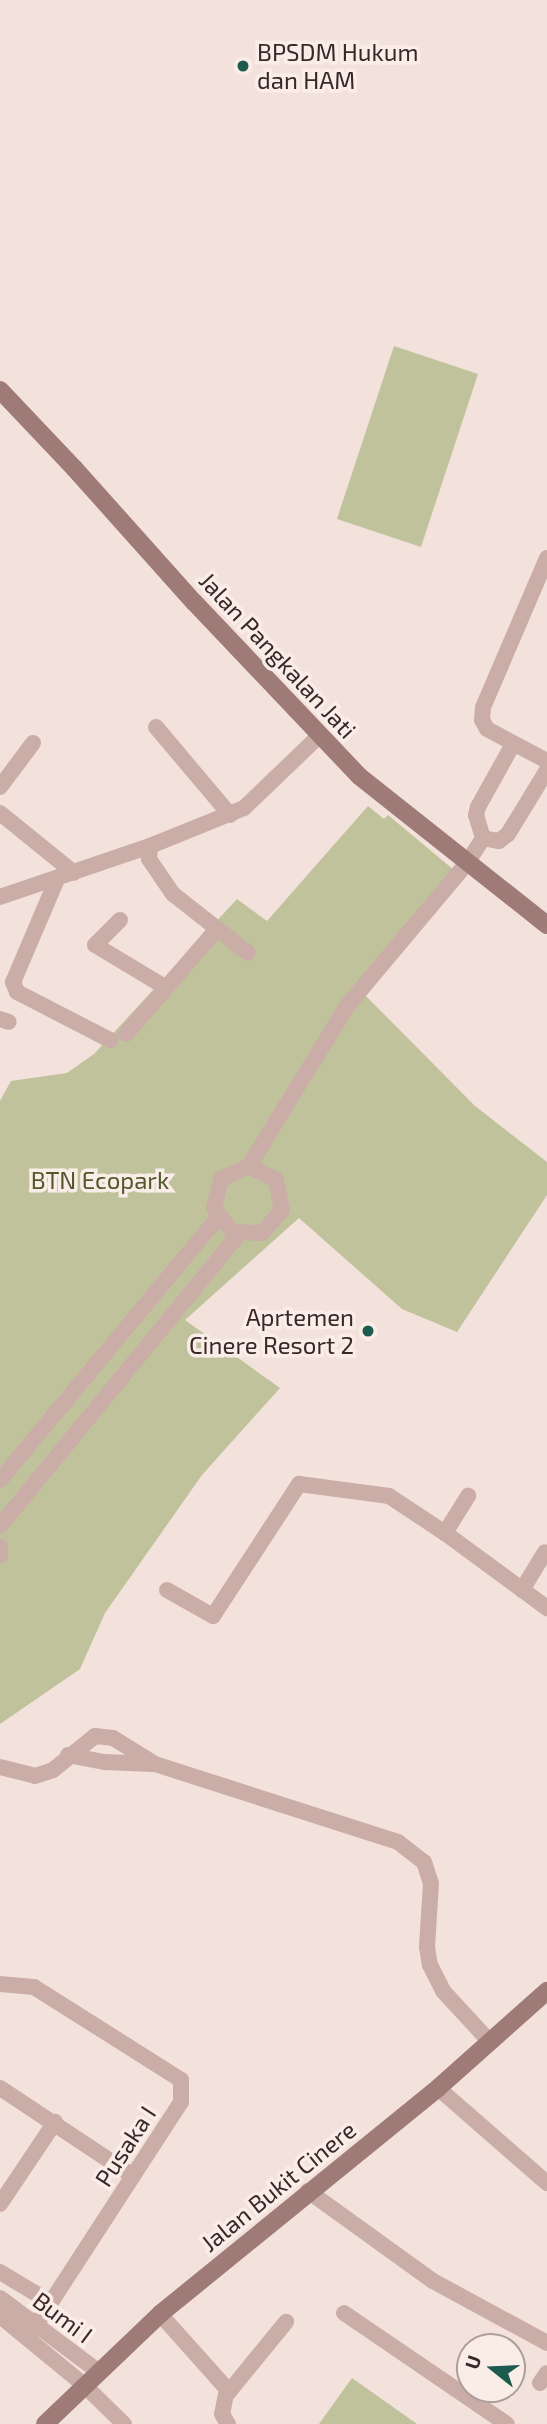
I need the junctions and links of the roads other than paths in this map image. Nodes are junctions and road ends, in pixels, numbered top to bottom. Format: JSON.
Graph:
{"nodes":[{"id":1,"x":0,"y":390,"type":"edge"},
{"id":2,"x":547,"y":558,"type":"edge"},
{"id":3,"x":531,"y":595,"type":"junction"},
{"id":4,"x":547,"y":602,"type":"edge"},
{"id":5,"x":156,"y":727,"type":"dead end"},
{"id":6,"x":320,"y":735,"type":"junction"},
{"id":7,"x":33,"y":743,"type":"dead end"},
{"id":8,"x":513,"y":744,"type":"junction"},
{"id":9,"x":547,"y":761,"type":"edge"},
{"id":10,"x":547,"y":770,"type":"edge"},
{"id":11,"x":0,"y":788,"type":"edge"},
{"id":12,"x":0,"y":813,"type":"edge"},
{"id":13,"x":230,"y":815,"type":"junction"},
{"id":14,"x":484,"y":838,"type":"junction"},
{"id":15,"x":150,"y":846,"type":"junction"},
{"id":16,"x":467,"y":863,"type":"junction"},
{"id":17,"x":74,"y":873,"type":"junction"},
{"id":18,"x":57,"y":878,"type":"junction"},
{"id":19,"x":0,"y":897,"type":"edge"},
{"id":20,"x":120,"y":920,"type":"dead end"},
{"id":21,"x":547,"y":925,"type":"edge"},
{"id":22,"x":217,"y":929,"type":"junction"},
{"id":23,"x":248,"y":953,"type":"dead end"},
{"id":24,"x":165,"y":987,"type":"junction"},
{"id":25,"x":126,"y":1034,"type":"dead end"},
{"id":26,"x":110,"y":1040,"type":"dead end"},
{"id":27,"x":249,"y":1166,"type":"junction"},
{"id":28,"x":219,"y":1216,"type":"junction"},
{"id":29,"x":241,"y":1232,"type":"junction"},
{"id":30,"x":176,"y":1268,"type":"junction"},
{"id":31,"x":198,"y":1285,"type":"junction"},
{"id":32,"x":0,"y":1480,"type":"edge"},
{"id":33,"x":468,"y":1496,"type":"dead end"},
{"id":34,"x":0,"y":1526,"type":"edge"},
{"id":35,"x":445,"y":1533,"type":"junction"},
{"id":36,"x":0,"y":1547,"type":"edge"},
{"id":37,"x":545,"y":1552,"type":"edge"},
{"id":38,"x":0,"y":1556,"type":"edge"},
{"id":39,"x":167,"y":1590,"type":"dead end"},
{"id":40,"x":522,"y":1590,"type":"junction"},
{"id":41,"x":547,"y":1608,"type":"edge"},
{"id":42,"x":68,"y":1755,"type":"junction"},
{"id":43,"x":155,"y":1764,"type":"junction"},
{"id":44,"x":0,"y":1768,"type":"edge"},
{"id":45,"x":0,"y":1984,"type":"edge"},
{"id":46,"x":547,"y":1991,"type":"edge"},
{"id":47,"x":490,"y":2042,"type":"junction"},
{"id":48,"x":0,"y":2088,"type":"edge"},
{"id":49,"x":438,"y":2088,"type":"junction"},
{"id":50,"x":55,"y":2122,"type":"junction"},
{"id":51,"x":133,"y":2176,"type":"junction"},
{"id":52,"x":547,"y":2183,"type":"edge"},
{"id":53,"x":308,"y":2191,"type":"junction"},
{"id":54,"x":0,"y":2204,"type":"edge"},
{"id":55,"x":0,"y":2272,"type":"edge"},
{"id":56,"x":0,"y":2298,"type":"edge"},
{"id":57,"x":50,"y":2302,"type":"junction"},
{"id":58,"x":344,"y":2313,"type":"dead end"},
{"id":59,"x":160,"y":2314,"type":"junction"},
{"id":60,"x":0,"y":2316,"type":"edge"},
{"id":61,"x":286,"y":2322,"type":"dead end"},
{"id":62,"x":32,"y":2332,"type":"junction"},
{"id":63,"x":547,"y":2343,"type":"edge"},
{"id":64,"x":99,"y":2372,"type":"junction"},
{"id":65,"x":84,"y":2385,"type":"junction"},
{"id":66,"x":228,"y":2393,"type":"junction"},
{"id":67,"x":45,"y":2424,"type":"edge"},
{"id":68,"x":124,"y":2424,"type":"edge"},
{"id":69,"x":228,"y":2424,"type":"edge"},
{"id":70,"x":507,"y":2424,"type":"edge"}],
"edges":[{"from":1,"to":6,"type":"main road","name":"Jalan Pangkalan Jati"},
{"from":2,"to":3,"type":"street"},
{"from":3,"to":4,"type":"street"},
{"from":3,"to":8,"type":"street"},
{"from":5,"to":13,"type":"street"},
{"from":6,"to":13,"type":"street"},
{"from":6,"to":16,"type":"main road","name":"Jalan Pangkalan Jati"},
{"from":7,"to":11,"type":"street"},
{"from":8,"to":9,"type":"street"},
{"from":8,"to":14,"type":"street"},
{"from":10,"to":14,"type":"street"},
{"from":12,"to":17,"type":"street"},
{"from":13,"to":15,"type":"street"},
{"from":14,"to":16,"type":"street"},
{"from":15,"to":17,"type":"street"},
{"from":15,"to":22,"type":"street"},
{"from":16,"to":21,"type":"main road","name":"Jalan Pangkalan Jati"},
{"from":16,"to":27,"type":"street"},
{"from":17,"to":18,"type":"street"},
{"from":18,"to":19,"type":"street"},
{"from":18,"to":26,"type":"street"},
{"from":20,"to":24,"type":"street"},
{"from":22,"to":23,"type":"street"},
{"from":22,"to":24,"type":"street"},
{"from":24,"to":25,"type":"street"},
{"from":27,"to":28,"type":"street"},
{"from":27,"to":29,"type":"street"},
{"from":28,"to":29,"type":"street"},
{"from":28,"to":30,"type":"street"},
{"from":29,"to":31,"type":"street"},
{"from":30,"to":31,"type":"street"},
{"from":30,"to":32,"type":"street"},
{"from":31,"to":34,"type":"street"},
{"from":33,"to":35,"type":"street"},
{"from":35,"to":39,"type":"street"},
{"from":35,"to":40,"type":"street"},
{"from":36,"to":38,"type":"street"},
{"from":37,"to":40,"type":"street"},
{"from":40,"to":41,"type":"street"},
{"from":42,"to":43,"type":"street"},
{"from":42,"to":43,"type":"street"},
{"from":42,"to":44,"type":"street"},
{"from":43,"to":47,"type":"street"},
{"from":45,"to":51,"type":"street","name":"Pusaka I"},
{"from":46,"to":47,"type":"main road","name":"Jalan Bukit Cinere"},
{"from":47,"to":49,"type":"main road","name":"Jalan Bukit Cinere"},
{"from":48,"to":50,"type":"street"},
{"from":49,"to":52,"type":"street"},
{"from":49,"to":53,"type":"main road","name":"Jalan Bukit Cinere"},
{"from":50,"to":51,"type":"street"},
{"from":50,"to":54,"type":"street"},
{"from":51,"to":57,"type":"street","name":"Pusaka I"},
{"from":53,"to":59,"type":"main road","name":"Jalan Bukit Cinere"},
{"from":53,"to":63,"type":"street"},
{"from":55,"to":57,"type":"street"},
{"from":56,"to":62,"type":"street","name":"Bumi I"},
{"from":57,"to":62,"type":"street","name":"Pusaka I"},
{"from":58,"to":70,"type":"street"},
{"from":59,"to":64,"type":"main road","name":"Jalan Bukit Cinere"},
{"from":59,"to":66,"type":"street"},
{"from":60,"to":62,"type":"street","name":"Bumi I"},
{"from":61,"to":66,"type":"street"},
{"from":62,"to":64,"type":"street","name":"Bumi I"},
{"from":62,"to":65,"type":"street","name":"Bumi I"},
{"from":64,"to":65,"type":"main road","name":"Jalan Bukit Cinere"},
{"from":65,"to":67,"type":"main road","name":"Jalan Bukit Cinere"},
{"from":65,"to":68,"type":"street","name":"Bumi I"},
{"from":66,"to":69,"type":"street"}]}
